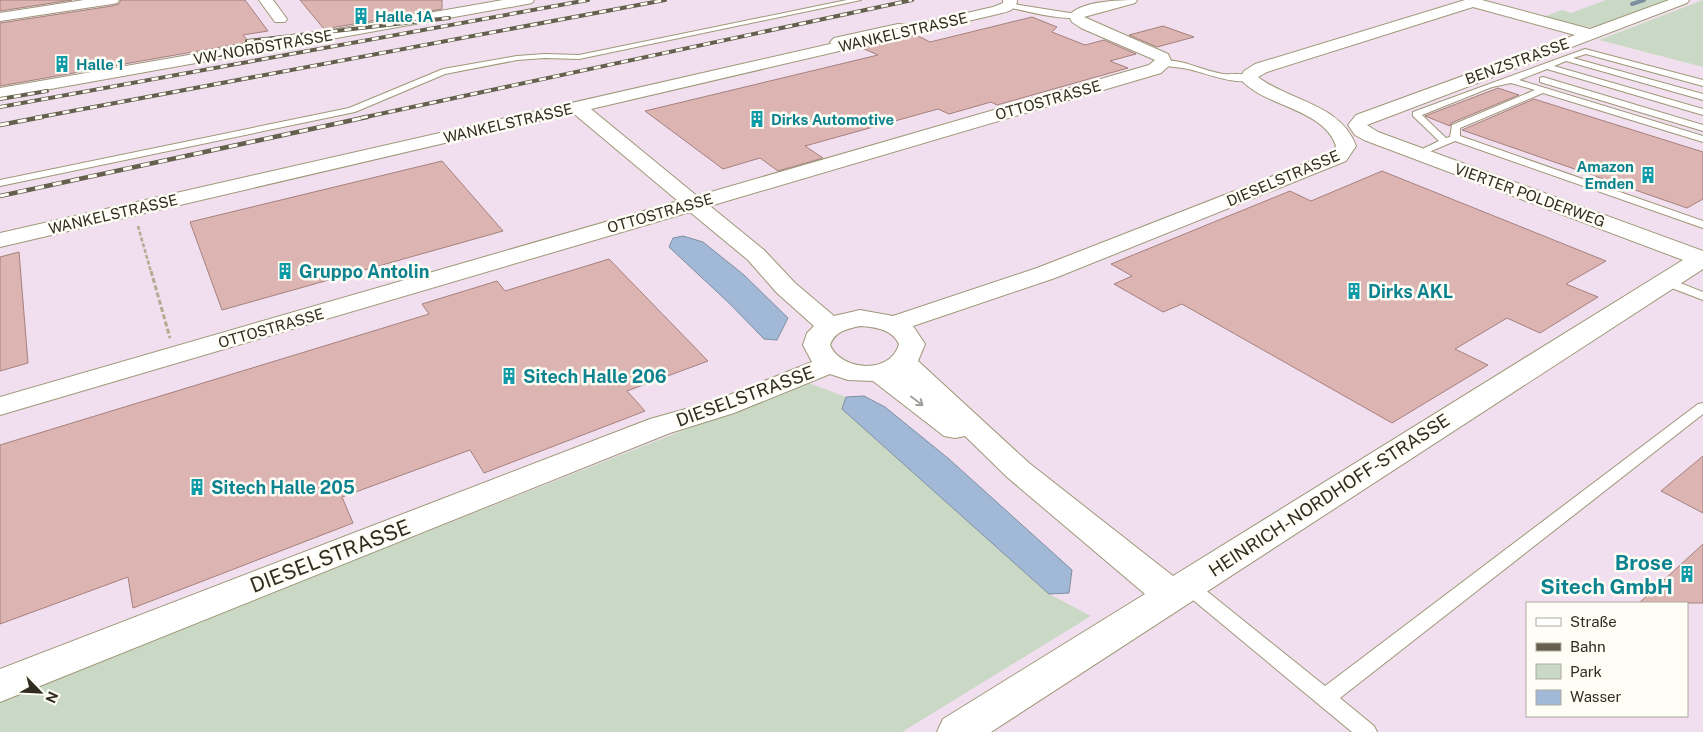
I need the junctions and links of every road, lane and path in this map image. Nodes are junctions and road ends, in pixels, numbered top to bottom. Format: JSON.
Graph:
{"nodes":[{"id":1,"x":112,"y":0,"type":"edge"},
{"id":2,"x":266,"y":0,"type":"edge"},
{"id":3,"x":527,"y":0,"type":"edge"},
{"id":4,"x":858,"y":0,"type":"edge"},
{"id":5,"x":1129,"y":0,"type":"edge"},
{"id":6,"x":1682,"y":0,"type":"edge"},
{"id":7,"x":1473,"y":1,"type":"edge"},
{"id":8,"x":1010,"y":2,"type":"edge"},
{"id":9,"x":1076,"y":16,"type":"junction"},
{"id":10,"x":0,"y":17,"type":"edge"},
{"id":11,"x":1590,"y":34,"type":"junction"},
{"id":12,"x":296,"y":41,"type":"junction"},
{"id":13,"x":1566,"y":59,"type":"junction"},
{"id":14,"x":1164,"y":63,"type":"junction"},
{"id":15,"x":1546,"y":66,"type":"junction"},
{"id":16,"x":1525,"y":75,"type":"junction"},
{"id":17,"x":1249,"y":78,"type":"junction"},
{"id":18,"x":1511,"y":80,"type":"junction"},
{"id":19,"x":1703,"y":83,"type":"edge"},
{"id":20,"x":1542,"y":90,"type":"junction"},
{"id":21,"x":0,"y":93,"type":"edge"},
{"id":22,"x":1703,"y":97,"type":"edge"},
{"id":23,"x":577,"y":107,"type":"junction"},
{"id":24,"x":1703,"y":112,"type":"edge"},
{"id":25,"x":1358,"y":128,"type":"joint"},
{"id":26,"x":1703,"y":128,"type":"edge"},
{"id":27,"x":1703,"y":139,"type":"edge"},
{"id":28,"x":1450,"y":140,"type":"junction"},
{"id":29,"x":1346,"y":148,"type":"junction"},
{"id":30,"x":1419,"y":154,"type":"junction"},
{"id":31,"x":0,"y":182,"type":"edge"},
{"id":32,"x":695,"y":203,"type":"junction"},
{"id":33,"x":133,"y":209,"type":"junction"},
{"id":34,"x":1703,"y":225,"type":"edge"},
{"id":35,"x":0,"y":240,"type":"edge"},
{"id":36,"x":1688,"y":267,"type":"edge"},
{"id":37,"x":1703,"y":296,"type":"edge"},
{"id":38,"x":839,"y":323,"type":"junction"},
{"id":39,"x":896,"y":349,"type":"junction"},
{"id":40,"x":175,"y":356,"type":"junction"},
{"id":41,"x":823,"y":358,"type":"junction"},
{"id":42,"x":0,"y":406,"type":"edge"},
{"id":43,"x":1703,"y":407,"type":"edge"},
{"id":44,"x":1179,"y":590,"type":"junction"},
{"id":45,"x":0,"y":686,"type":"edge"},
{"id":46,"x":1325,"y":698,"type":"junction"},
{"id":47,"x":957,"y":732,"type":"edge"},
{"id":48,"x":1367,"y":732,"type":"edge"}],
"edges":[{"from":1,"to":10,"type":"street"},
{"from":2,"to":12,"type":"street"},
{"from":3,"to":12,"type":"street","name":"VW-NORDSTRASSE"},
{"from":4,"to":31,"type":"lane"},
{"from":5,"to":9,"type":"street"},
{"from":6,"to":11,"type":"street","name":"BENZSTRASSE"},
{"from":7,"to":11,"type":"street"},
{"from":7,"to":17,"type":"street"},
{"from":8,"to":9,"type":"lane"},
{"from":8,"to":23,"type":"street","name":"WANKELSTRASSE"},
{"from":9,"to":14,"type":"street"},
{"from":11,"to":25,"type":"street","name":"BENZSTRASSE"},
{"from":12,"to":21,"type":"street","name":"VW-NORDSTRASSE"},
{"from":13,"to":15,"type":"lane"},
{"from":13,"to":19,"type":"lane"},
{"from":13,"to":22,"type":"lane"},
{"from":14,"to":17,"type":"lane"},
{"from":14,"to":32,"type":"street","name":"OTTOSTRASSE"},
{"from":15,"to":16,"type":"lane"},
{"from":15,"to":24,"type":"lane"},
{"from":16,"to":18,"type":"lane"},
{"from":16,"to":26,"type":"lane"},
{"from":17,"to":29,"type":"street","name":"DIESELSTRASSE"},
{"from":18,"to":20,"type":"lane"},
{"from":18,"to":28,"type":"lane"},
{"from":20,"to":27,"type":"lane"},
{"from":20,"to":28,"type":"lane"},
{"from":23,"to":32,"type":"street"},
{"from":23,"to":33,"type":"street","name":"WANKELSTRASSE"},
{"from":25,"to":30,"type":"street","name":"VIERTER POLDERWEG"},
{"from":28,"to":30,"type":"lane"},
{"from":28,"to":34,"type":"lane"},
{"from":29,"to":36,"type":"street"},
{"from":29,"to":39,"type":"street","name":"DIESELSTRASSE"},
{"from":30,"to":36,"type":"street","name":"VIERTER POLDERWEG"},
{"from":32,"to":38,"type":"street"},
{"from":32,"to":40,"type":"street","name":"OTTOSTRASSE"},
{"from":33,"to":35,"type":"street","name":"WANKELSTRASSE"},
{"from":33,"to":40,"type":"path"},
{"from":36,"to":37,"type":"lane"},
{"from":36,"to":44,"type":"street","name":"HEINRICH-NORDHOFF-STRASSE"},
{"from":38,"to":39,"type":"street"},
{"from":38,"to":41,"type":"street"},
{"from":39,"to":41,"type":"street"},
{"from":39,"to":44,"type":"street"},
{"from":40,"to":42,"type":"street","name":"OTTOSTRASSE"},
{"from":41,"to":45,"type":"street","name":"DIESELSTRASSE"},
{"from":43,"to":46,"type":"lane"},
{"from":44,"to":46,"type":"lane"},
{"from":44,"to":47,"type":"street","name":"HEINRICH-NORDHOFF-STRASSE"},
{"from":46,"to":48,"type":"lane"}]}
